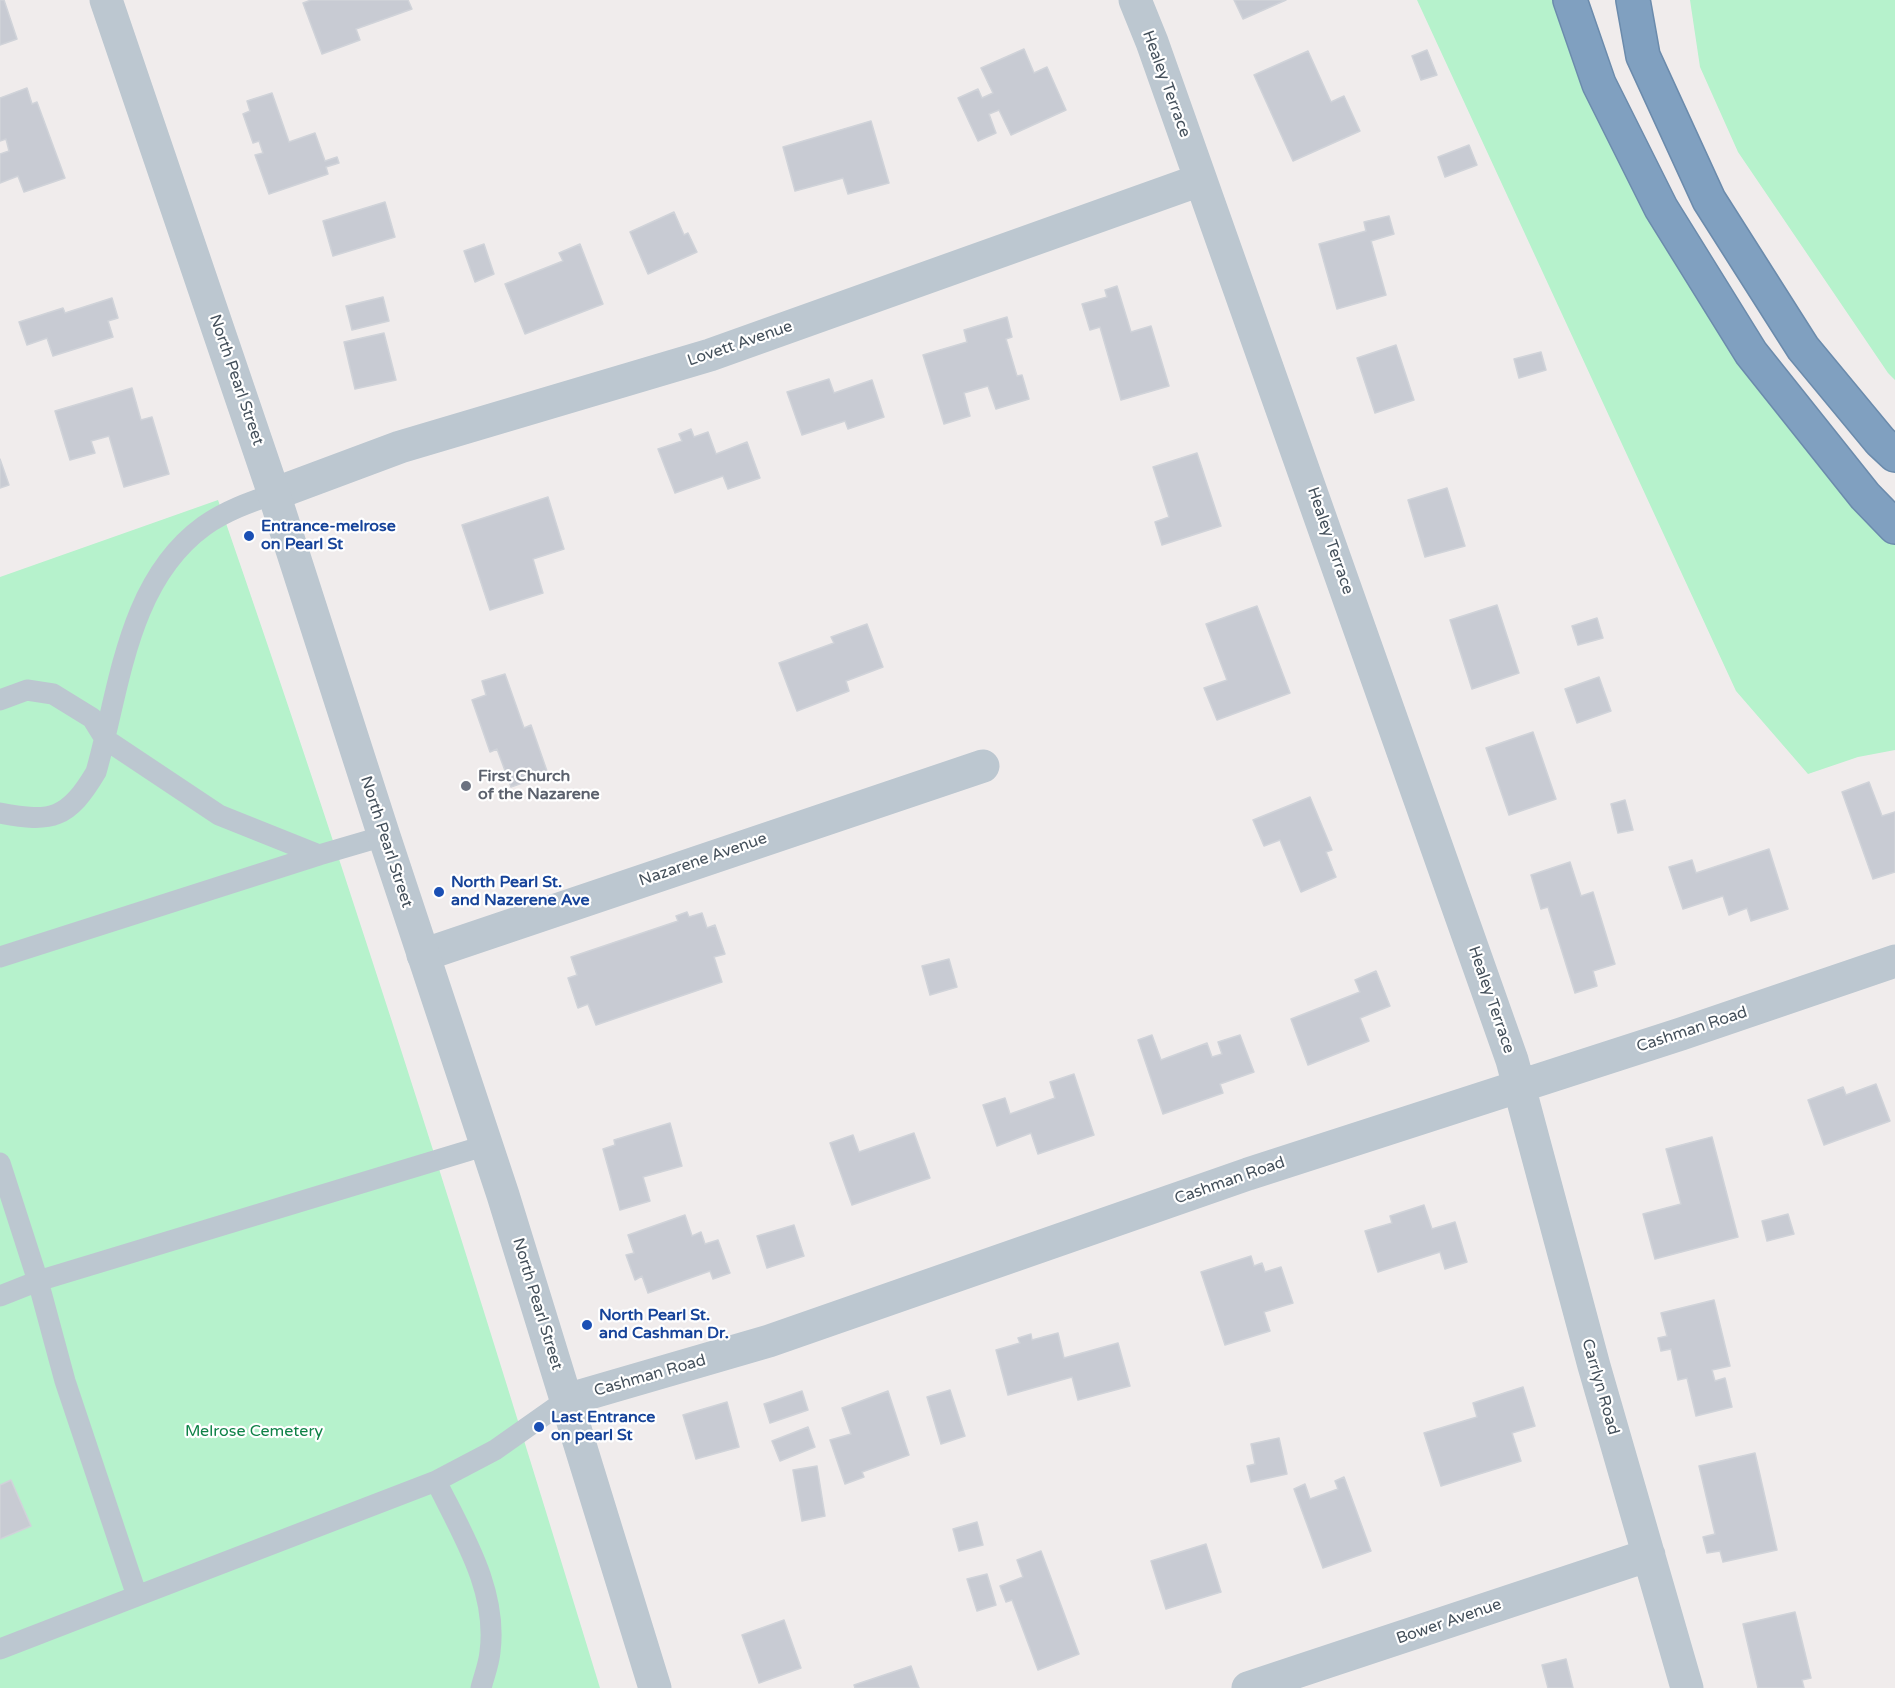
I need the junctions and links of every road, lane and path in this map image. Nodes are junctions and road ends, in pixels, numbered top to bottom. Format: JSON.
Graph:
{"nodes":[{"id":1,"x":106,"y":0,"type":"edge"},
{"id":2,"x":1135,"y":0,"type":"edge"},
{"id":3,"x":1570,"y":0,"type":"edge"},
{"id":4,"x":1633,"y":0,"type":"edge"},
{"id":5,"x":1200,"y":180,"type":"junction"},
{"id":6,"x":1895,"y":455,"type":"edge"},
{"id":7,"x":274,"y":494,"type":"junction"},
{"id":8,"x":1895,"y":527,"type":"edge"},
{"id":9,"x":0,"y":700,"type":"edge"},
{"id":10,"x":105,"y":739,"type":"junction"},
{"id":11,"x":983,"y":765,"type":"dead end"},
{"id":12,"x":0,"y":813,"type":"edge"},
{"id":13,"x":384,"y":836,"type":"junction"},
{"id":14,"x":319,"y":855,"type":"junction"},
{"id":15,"x":423,"y":955,"type":"junction"},
{"id":16,"x":0,"y":957,"type":"edge"},
{"id":17,"x":1895,"y":961,"type":"edge"},
{"id":18,"x":1518,"y":1085,"type":"junction"},
{"id":19,"x":487,"y":1145,"type":"junction"},
{"id":20,"x":0,"y":1163,"type":"edge"},
{"id":21,"x":38,"y":1281,"type":"junction"},
{"id":22,"x":0,"y":1296,"type":"edge"},
{"id":23,"x":566,"y":1400,"type":"junction"},
{"id":24,"x":436,"y":1481,"type":"junction"},
{"id":25,"x":1649,"y":1554,"type":"junction"},
{"id":26,"x":138,"y":1596,"type":"junction"},
{"id":27,"x":0,"y":1649,"type":"edge"},
{"id":28,"x":481,"y":1688,"type":"edge"},
{"id":29,"x":655,"y":1688,"type":"edge"},
{"id":30,"x":1248,"y":1688,"type":"edge"},
{"id":31,"x":1687,"y":1688,"type":"edge"}],
"edges":[{"from":1,"to":7,"type":"street","name":"North Pearl Street"},
{"from":2,"to":5,"type":"street","name":"Healey Terrace"},
{"from":3,"to":8,"type":"highway"},
{"from":4,"to":6,"type":"highway"},
{"from":5,"to":7,"type":"street","name":"Lovett Avenue"},
{"from":5,"to":18,"type":"street","name":"Healey Terrace"},
{"from":7,"to":10,"type":"lane"},
{"from":7,"to":13,"type":"street","name":"North Pearl Street"},
{"from":9,"to":10,"type":"lane"},
{"from":10,"to":12,"type":"lane"},
{"from":10,"to":14,"type":"lane"},
{"from":11,"to":15,"type":"street","name":"Nazarene Avenue"},
{"from":13,"to":14,"type":"lane"},
{"from":13,"to":15,"type":"street","name":"North Pearl Street"},
{"from":14,"to":16,"type":"lane"},
{"from":15,"to":19,"type":"street","name":"North Pearl Street"},
{"from":17,"to":18,"type":"street","name":"Cashman Road"},
{"from":18,"to":23,"type":"street","name":"Cashman Road"},
{"from":18,"to":25,"type":"street","name":"Carrlyn Road"},
{"from":19,"to":21,"type":"lane"},
{"from":19,"to":23,"type":"street","name":"North Pearl Street"},
{"from":20,"to":21,"type":"lane"},
{"from":21,"to":22,"type":"lane"},
{"from":21,"to":26,"type":"lane"},
{"from":23,"to":24,"type":"lane"},
{"from":23,"to":29,"type":"street","name":"North Pearl Street"},
{"from":24,"to":26,"type":"lane"},
{"from":24,"to":28,"type":"lane"},
{"from":25,"to":30,"type":"street","name":"Bower Avenue"},
{"from":25,"to":31,"type":"street","name":"Carrlyn Road"},
{"from":26,"to":27,"type":"lane"}]}
